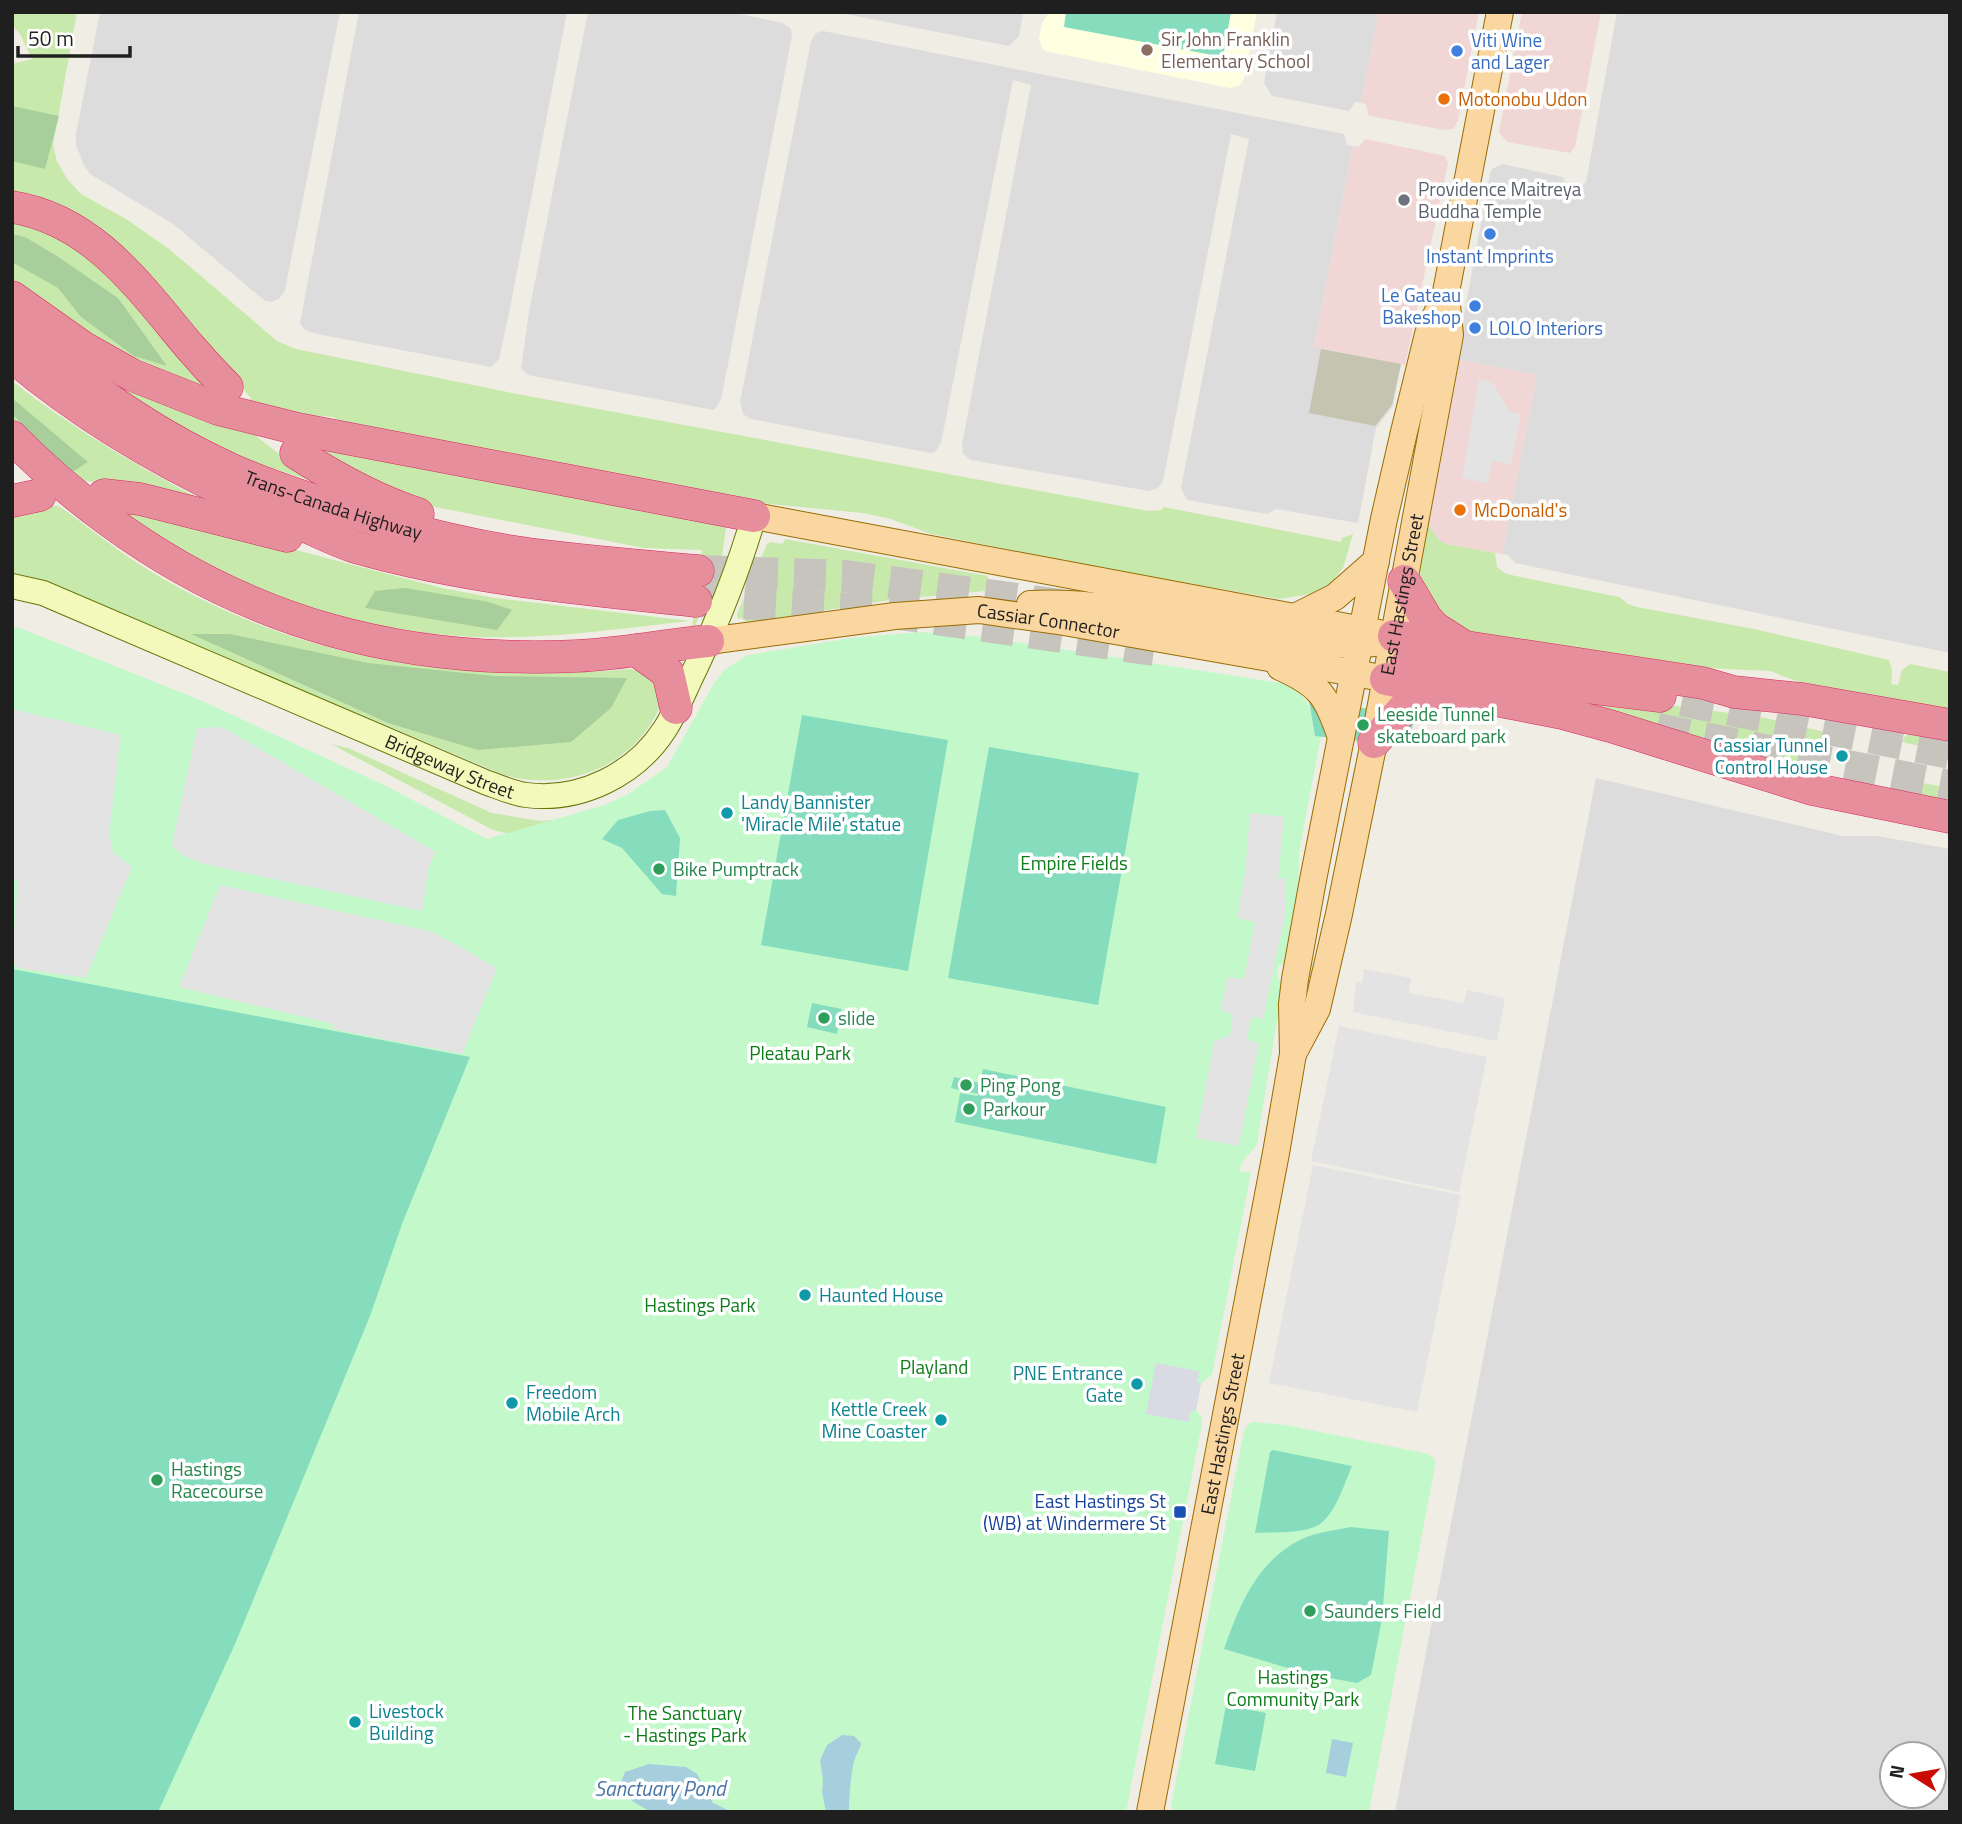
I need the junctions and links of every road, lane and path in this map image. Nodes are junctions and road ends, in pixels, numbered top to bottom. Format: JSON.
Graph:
{"nodes":[{"id":1,"x":1500,"y":12,"type":"edge"},
{"id":2,"x":12,"y":206,"type":"edge"},
{"id":3,"x":1446,"y":292,"type":"junction"},
{"id":4,"x":12,"y":297,"type":"edge"},
{"id":5,"x":12,"y":326,"type":"edge"},
{"id":6,"x":12,"y":356,"type":"edge"},
{"id":7,"x":226,"y":387,"type":"dead end"},
{"id":8,"x":12,"y":437,"type":"edge"},
{"id":9,"x":296,"y":453,"type":"dead end"},
{"id":10,"x":104,"y":495,"type":"dead end"},
{"id":11,"x":754,"y":516,"type":"junction"},
{"id":12,"x":352,"y":546,"type":"junction"},
{"id":13,"x":592,"y":561,"type":"junction"},
{"id":14,"x":1376,"y":561,"type":"junction"},
{"id":15,"x":1404,"y":581,"type":"junction"},
{"id":16,"x":12,"y":586,"type":"edge"},
{"id":17,"x":979,"y":610,"type":"junction"},
{"id":18,"x":1294,"y":617,"type":"junction"},
{"id":19,"x":1361,"y":638,"type":"junction"},
{"id":20,"x":709,"y":641,"type":"junction"},
{"id":21,"x":1464,"y":647,"type":"junction"},
{"id":22,"x":636,"y":650,"type":"junction"},
{"id":23,"x":1262,"y":659,"type":"junction"},
{"id":24,"x":1390,"y":660,"type":"junction"},
{"id":25,"x":1354,"y":674,"type":"junction"},
{"id":26,"x":1440,"y":690,"type":"junction"},
{"id":27,"x":1734,"y":692,"type":"junction"},
{"id":28,"x":676,"y":708,"type":"junction"},
{"id":29,"x":1950,"y":724,"type":"edge"},
{"id":30,"x":1341,"y":737,"type":"junction"},
{"id":31,"x":1374,"y":742,"type":"junction"},
{"id":32,"x":1950,"y":817,"type":"edge"},
{"id":33,"x":1293,"y":1054,"type":"junction"},
{"id":34,"x":1150,"y":1812,"type":"edge"}],
"edges":[{"from":1,"to":3,"type":"main road","name":"East Hastings Street"},
{"from":2,"to":7,"type":"highway"},
{"from":3,"to":14,"type":"main road","name":"East Hastings Street"},
{"from":3,"to":15,"type":"main road","name":"East Hastings Street"},
{"from":4,"to":11,"type":"highway"},
{"from":5,"to":13,"type":"highway","name":"Trans-Canada Highway"},
{"from":6,"to":12,"type":"highway","name":"Trans-Canada Highway"},
{"from":8,"to":22,"type":"highway"},
{"from":9,"to":13,"type":"highway"},
{"from":10,"to":12,"type":"highway"},
{"from":11,"to":18,"type":"main road"},
{"from":11,"to":20,"type":"street","name":"Bridgeway Street"},
{"from":12,"to":13,"type":"highway","name":"Trans-Canada Highway"},
{"from":14,"to":18,"type":"main road"},
{"from":14,"to":19,"type":"main road","name":"East Hastings Street"},
{"from":15,"to":21,"type":"highway"},
{"from":15,"to":24,"type":"main road","name":"East Hastings Street"},
{"from":16,"to":28,"type":"street","name":"Bridgeway Street"},
{"from":17,"to":19,"type":"main road"},
{"from":17,"to":20,"type":"main road","name":"Cassiar Connector"},
{"from":17,"to":23,"type":"main road","name":"Cassiar Connector"},
{"from":18,"to":19,"type":"main road"},
{"from":19,"to":24,"type":"main road"},
{"from":19,"to":25,"type":"main road","name":"East Hastings Street"},
{"from":20,"to":22,"type":"highway"},
{"from":20,"to":28,"type":"street","name":"Bridgeway Street"},
{"from":21,"to":24,"type":"highway"},
{"from":21,"to":27,"type":"highway"},
{"from":22,"to":28,"type":"highway"},
{"from":23,"to":25,"type":"main road","name":"Cassiar Connector"},
{"from":23,"to":30,"type":"main road"},
{"from":24,"to":25,"type":"main road"},
{"from":24,"to":26,"type":"highway"},
{"from":24,"to":27,"type":"highway"},
{"from":24,"to":31,"type":"main road","name":"East Hastings Street"},
{"from":25,"to":30,"type":"main road","name":"East Hastings Street"},
{"from":26,"to":31,"type":"highway"},
{"from":26,"to":32,"type":"highway"},
{"from":27,"to":29,"type":"highway"},
{"from":30,"to":33,"type":"main road","name":"East Hastings Street"},
{"from":31,"to":33,"type":"main road","name":"East Hastings Street"},
{"from":33,"to":34,"type":"main road","name":"East Hastings Street"}]}
